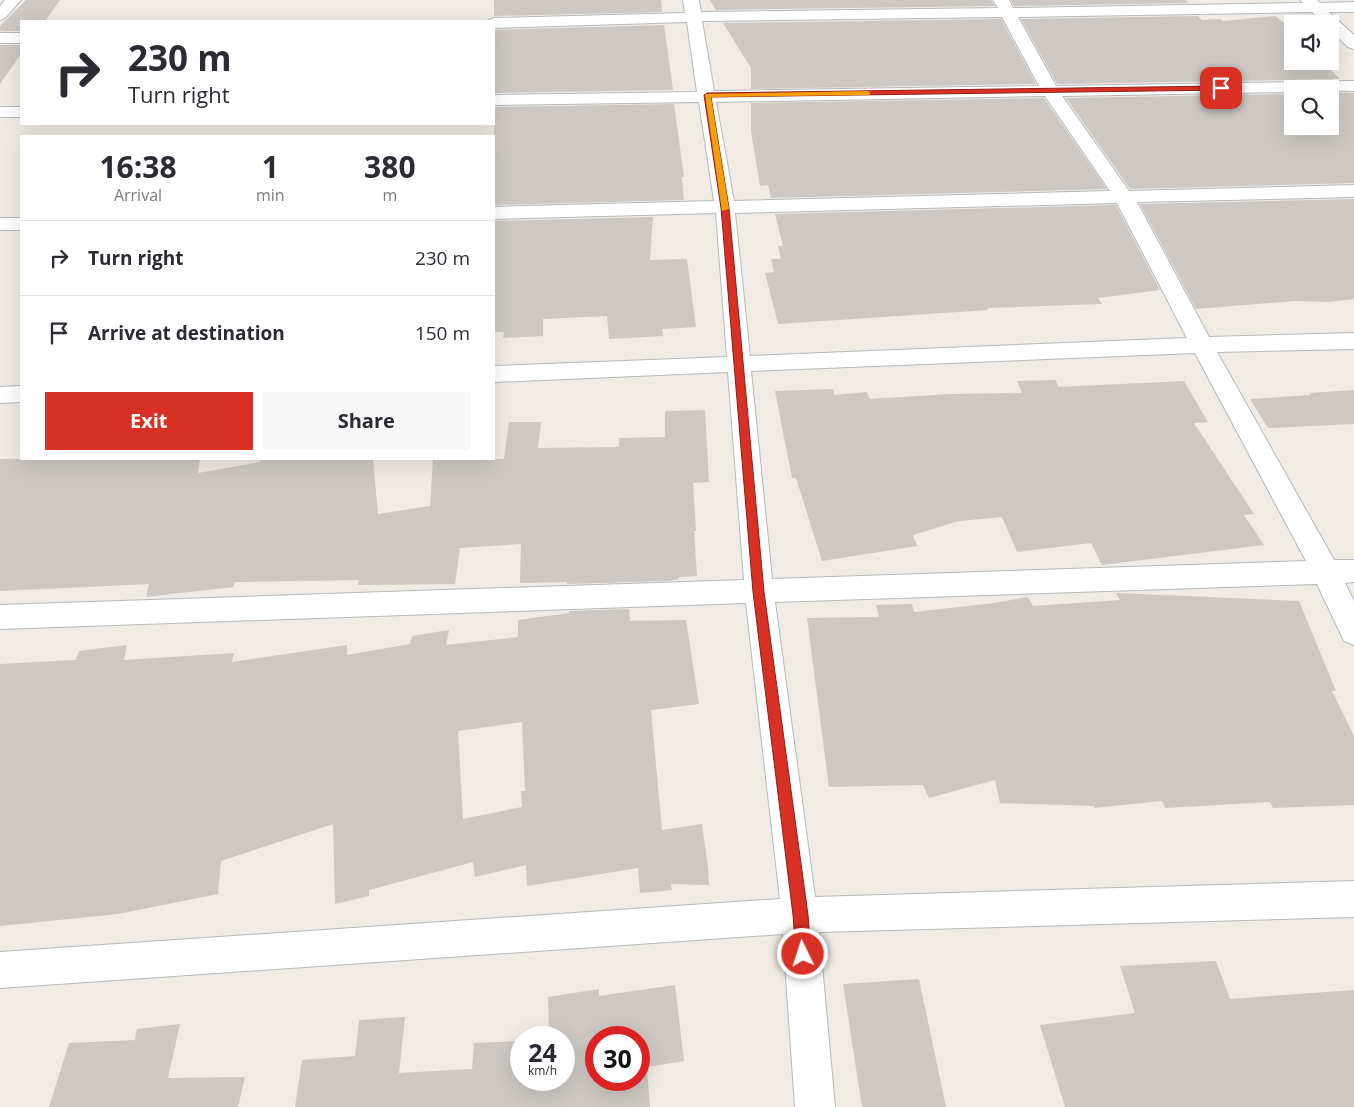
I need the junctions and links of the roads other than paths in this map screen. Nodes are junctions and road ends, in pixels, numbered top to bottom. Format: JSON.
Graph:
{"nodes":[{"id":1,"x":13,"y":0,"type":"edge"},
{"id":2,"x":1312,"y":4,"type":"edge"},
{"id":3,"x":1005,"y":6,"type":"edge"},
{"id":4,"x":1354,"y":7,"type":"edge"},
{"id":5,"x":693,"y":9,"type":"edge"},
{"id":6,"x":0,"y":15,"type":"edge"},
{"id":7,"x":495,"y":23,"type":"edge"},
{"id":8,"x":0,"y":38,"type":"edge"},
{"id":9,"x":20,"y":38,"type":"edge"},
{"id":10,"x":1354,"y":44,"type":"edge"},
{"id":11,"x":1354,"y":86,"type":"edge"},
{"id":12,"x":1050,"y":91,"type":"junction"},
{"id":13,"x":707,"y":95,"type":"junction"},
{"id":14,"x":495,"y":100,"type":"edge"},
{"id":15,"x":0,"y":112,"type":"edge"},
{"id":16,"x":20,"y":112,"type":"edge"},
{"id":17,"x":1354,"y":191,"type":"edge"},
{"id":18,"x":1124,"y":197,"type":"junction"},
{"id":19,"x":725,"y":208,"type":"junction"},
{"id":20,"x":495,"y":213,"type":"edge"},
{"id":21,"x":0,"y":224,"type":"edge"},
{"id":22,"x":20,"y":224,"type":"edge"},
{"id":23,"x":1354,"y":341,"type":"edge"},
{"id":24,"x":1202,"y":345,"type":"junction"},
{"id":25,"x":740,"y":364,"type":"junction"},
{"id":26,"x":495,"y":374,"type":"edge"},
{"id":27,"x":20,"y":394,"type":"edge"},
{"id":28,"x":0,"y":395,"type":"edge"},
{"id":29,"x":1354,"y":571,"type":"edge"},
{"id":30,"x":1326,"y":572,"type":"junction"},
{"id":31,"x":759,"y":592,"type":"junction"},
{"id":32,"x":0,"y":617,"type":"edge"},
{"id":33,"x":1354,"y":632,"type":"edge"},
{"id":34,"x":1354,"y":899,"type":"edge"},
{"id":35,"x":800,"y":915,"type":"junction"},
{"id":36,"x":0,"y":970,"type":"edge"},
{"id":37,"x":815,"y":1107,"type":"edge"}],
"edges":[{"from":1,"to":6,"type":"street"},
{"from":2,"to":3,"type":"street"},
{"from":2,"to":4,"type":"street"},
{"from":2,"to":10,"type":"street"},
{"from":3,"to":5,"type":"street"},
{"from":3,"to":12,"type":"street"},
{"from":5,"to":7,"type":"street"},
{"from":5,"to":13,"type":"street"},
{"from":8,"to":9,"type":"street"},
{"from":11,"to":12,"type":"street"},
{"from":12,"to":13,"type":"street"},
{"from":12,"to":18,"type":"street"},
{"from":13,"to":14,"type":"street"},
{"from":13,"to":19,"type":"street"},
{"from":15,"to":16,"type":"street"},
{"from":17,"to":18,"type":"street"},
{"from":18,"to":19,"type":"street"},
{"from":18,"to":24,"type":"street"},
{"from":19,"to":20,"type":"street"},
{"from":19,"to":25,"type":"street"},
{"from":21,"to":22,"type":"street"},
{"from":23,"to":24,"type":"street"},
{"from":24,"to":25,"type":"street"},
{"from":24,"to":30,"type":"street"},
{"from":25,"to":26,"type":"street"},
{"from":25,"to":31,"type":"street"},
{"from":27,"to":28,"type":"street"},
{"from":29,"to":30,"type":"street"},
{"from":30,"to":31,"type":"street"},
{"from":30,"to":33,"type":"street"},
{"from":31,"to":32,"type":"street"},
{"from":31,"to":35,"type":"street"},
{"from":34,"to":35,"type":"street"},
{"from":35,"to":36,"type":"street"},
{"from":35,"to":37,"type":"street"}]}
